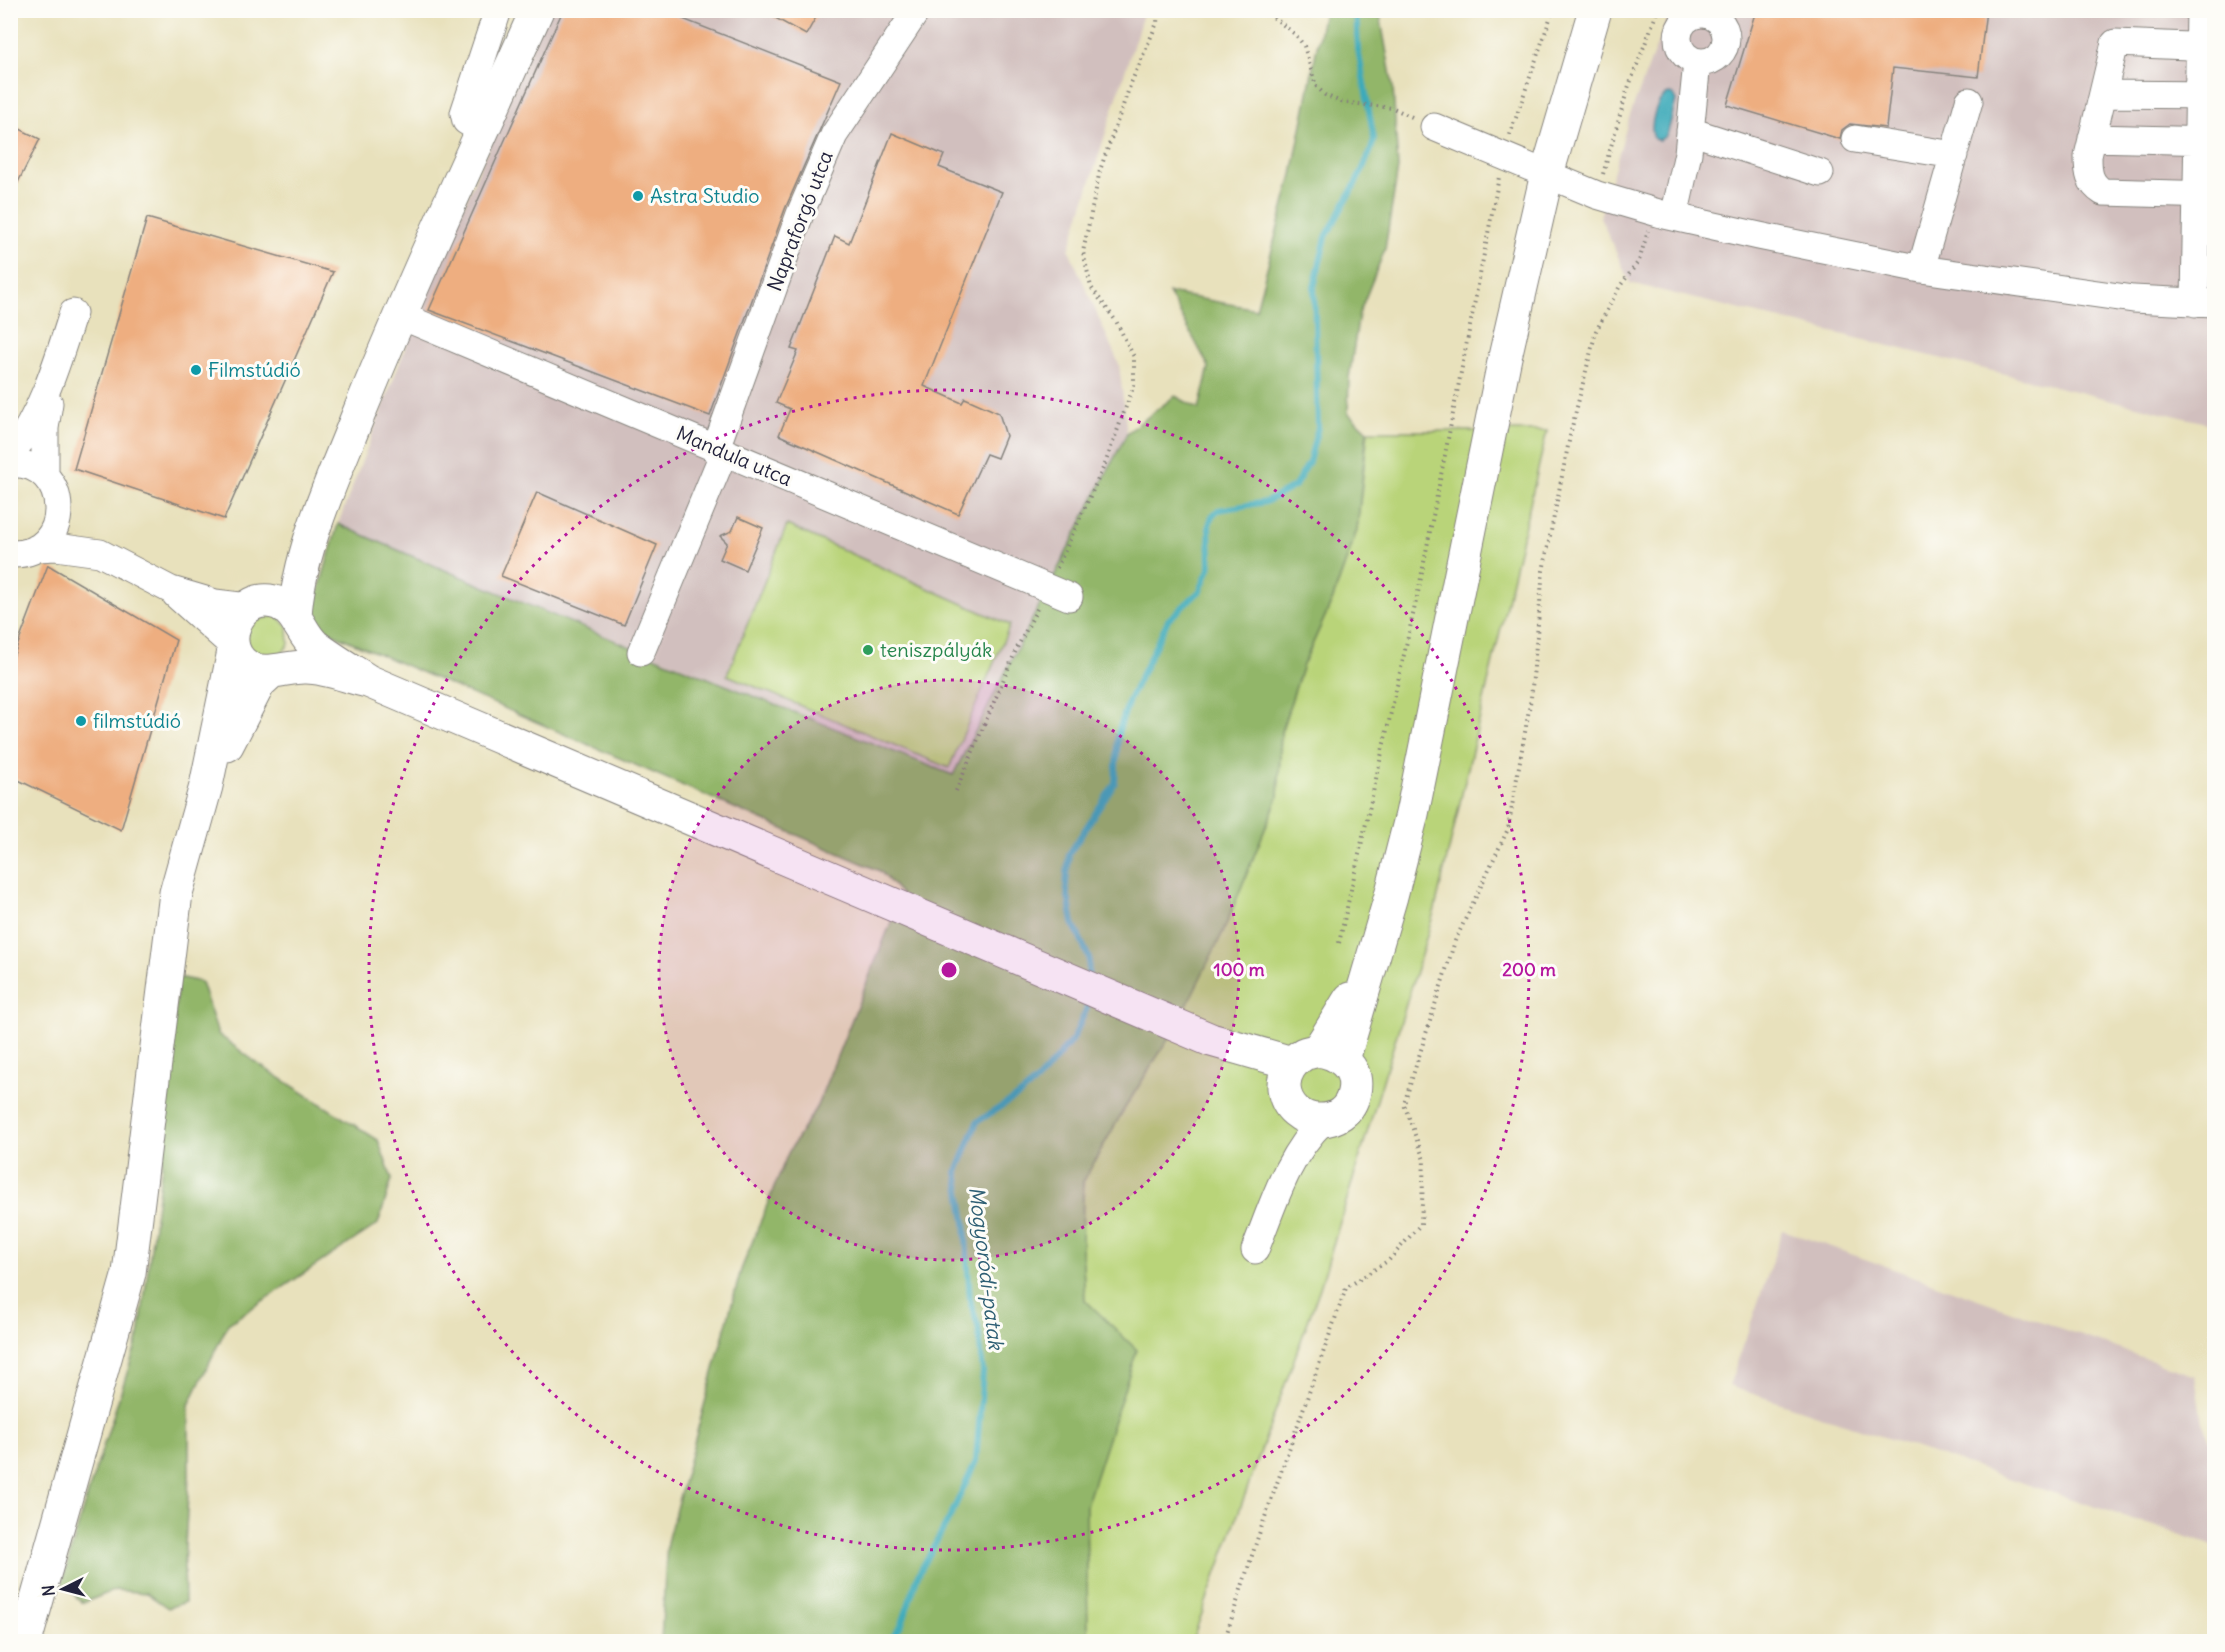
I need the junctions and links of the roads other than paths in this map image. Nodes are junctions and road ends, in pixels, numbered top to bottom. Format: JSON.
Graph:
{"nodes":[{"id":1,"x":498,"y":10,"type":"edge"},
{"id":2,"x":537,"y":10,"type":"edge"},
{"id":3,"x":917,"y":10,"type":"edge"},
{"id":4,"x":1595,"y":10,"type":"edge"},
{"id":5,"x":2200,"y":10,"type":"edge"},
{"id":6,"x":1696,"y":13,"type":"edge"},
{"id":7,"x":2207,"y":47,"type":"edge"},
{"id":8,"x":1697,"y":62,"type":"junction"},
{"id":9,"x":2103,"y":94,"type":"junction"},
{"id":10,"x":2206,"y":95,"type":"edge"},
{"id":11,"x":1969,"y":101,"type":"dead end"},
{"id":12,"x":1434,"y":127,"type":"road end"},
{"id":13,"x":483,"y":131,"type":"junction"},
{"id":14,"x":1690,"y":131,"type":"junction"},
{"id":15,"x":2092,"y":138,"type":"junction"},
{"id":16,"x":1855,"y":139,"type":"dead end"},
{"id":17,"x":2206,"y":141,"type":"edge"},
{"id":18,"x":1954,"y":155,"type":"junction"},
{"id":19,"x":1820,"y":173,"type":"dead end"},
{"id":20,"x":1546,"y":174,"type":"junction"},
{"id":21,"x":2206,"y":195,"type":"edge"},
{"id":22,"x":1664,"y":214,"type":"junction"},
{"id":23,"x":1921,"y":269,"type":"junction"},
{"id":24,"x":2205,"y":303,"type":"edge"},
{"id":25,"x":73,"y":313,"type":"dead end"},
{"id":26,"x":399,"y":315,"type":"junction"},
{"id":27,"x":52,"y":380,"type":"junction"},
{"id":28,"x":720,"y":450,"type":"junction"},
{"id":29,"x":10,"y":456,"type":"edge"},
{"id":30,"x":10,"y":464,"type":"edge"},
{"id":31,"x":45,"y":476,"type":"junction"},
{"id":32,"x":60,"y":511,"type":"junction"},
{"id":33,"x":319,"y":513,"type":"junction"},
{"id":34,"x":100,"y":553,"type":"junction"},
{"id":35,"x":19,"y":555,"type":"edge"},
{"id":36,"x":171,"y":590,"type":"junction"},
{"id":37,"x":1059,"y":592,"type":"road end"},
{"id":38,"x":254,"y":604,"type":"junction"},
{"id":39,"x":298,"y":622,"type":"junction"},
{"id":40,"x":234,"y":649,"type":"junction"},
{"id":41,"x":641,"y":652,"type":"dead end"},
{"id":42,"x":277,"y":670,"type":"junction"},
{"id":43,"x":368,"y":681,"type":"junction"},
{"id":44,"x":206,"y":786,"type":"junction"},
{"id":45,"x":1306,"y":1074,"type":"junction"},
{"id":46,"x":1323,"y":1121,"type":"junction"},
{"id":47,"x":25,"y":1641,"type":"edge"}],
"edges":[{"from":1,"to":13,"type":"street"},
{"from":2,"to":13,"type":"main road"},
{"from":3,"to":28,"type":"street","name":"Napraforgó utca"},
{"from":4,"to":20,"type":"main road"},
{"from":5,"to":7,"type":"street"},
{"from":6,"to":8,"type":"street"},
{"from":6,"to":8,"type":"street"},
{"from":7,"to":9,"type":"street"},
{"from":7,"to":10,"type":"street"},
{"from":8,"to":14,"type":"street"},
{"from":9,"to":10,"type":"street"},
{"from":9,"to":15,"type":"street"},
{"from":10,"to":17,"type":"street"},
{"from":11,"to":18,"type":"street"},
{"from":12,"to":20,"type":"street"},
{"from":13,"to":26,"type":"main road"},
{"from":14,"to":19,"type":"street"},
{"from":14,"to":22,"type":"street"},
{"from":15,"to":17,"type":"street"},
{"from":15,"to":21,"type":"street"},
{"from":16,"to":18,"type":"street"},
{"from":17,"to":21,"type":"street"},
{"from":18,"to":23,"type":"street"},
{"from":20,"to":22,"type":"street"},
{"from":20,"to":45,"type":"main road"},
{"from":21,"to":24,"type":"street"},
{"from":22,"to":23,"type":"street"},
{"from":23,"to":24,"type":"street"},
{"from":25,"to":27,"type":"street"},
{"from":26,"to":28,"type":"street","name":"Mandula utca"},
{"from":26,"to":33,"type":"main road"},
{"from":27,"to":29,"type":"street"},
{"from":27,"to":31,"type":"street"},
{"from":28,"to":37,"type":"street","name":"Mandula utca"},
{"from":28,"to":41,"type":"street","name":"Napraforgó utca"},
{"from":30,"to":31,"type":"street"},
{"from":31,"to":32,"type":"street"},
{"from":32,"to":34,"type":"street"},
{"from":32,"to":35,"type":"street"},
{"from":33,"to":38,"type":"main road"},
{"from":33,"to":39,"type":"main road"},
{"from":34,"to":35,"type":"street"},
{"from":34,"to":36,"type":"street"},
{"from":36,"to":38,"type":"street"},
{"from":36,"to":40,"type":"street"},
{"from":38,"to":39,"type":"main road"},
{"from":38,"to":40,"type":"main road"},
{"from":39,"to":42,"type":"main road"},
{"from":39,"to":43,"type":"main road"},
{"from":40,"to":42,"type":"main road"},
{"from":40,"to":44,"type":"main road"},
{"from":42,"to":43,"type":"main road"},
{"from":42,"to":44,"type":"main road"},
{"from":43,"to":45,"type":"main road"},
{"from":44,"to":47,"type":"main road"},
{"from":45,"to":46,"type":"main road"},
{"from":45,"to":46,"type":"main road"},
{"from":45,"to":46,"type":"street"}]}
